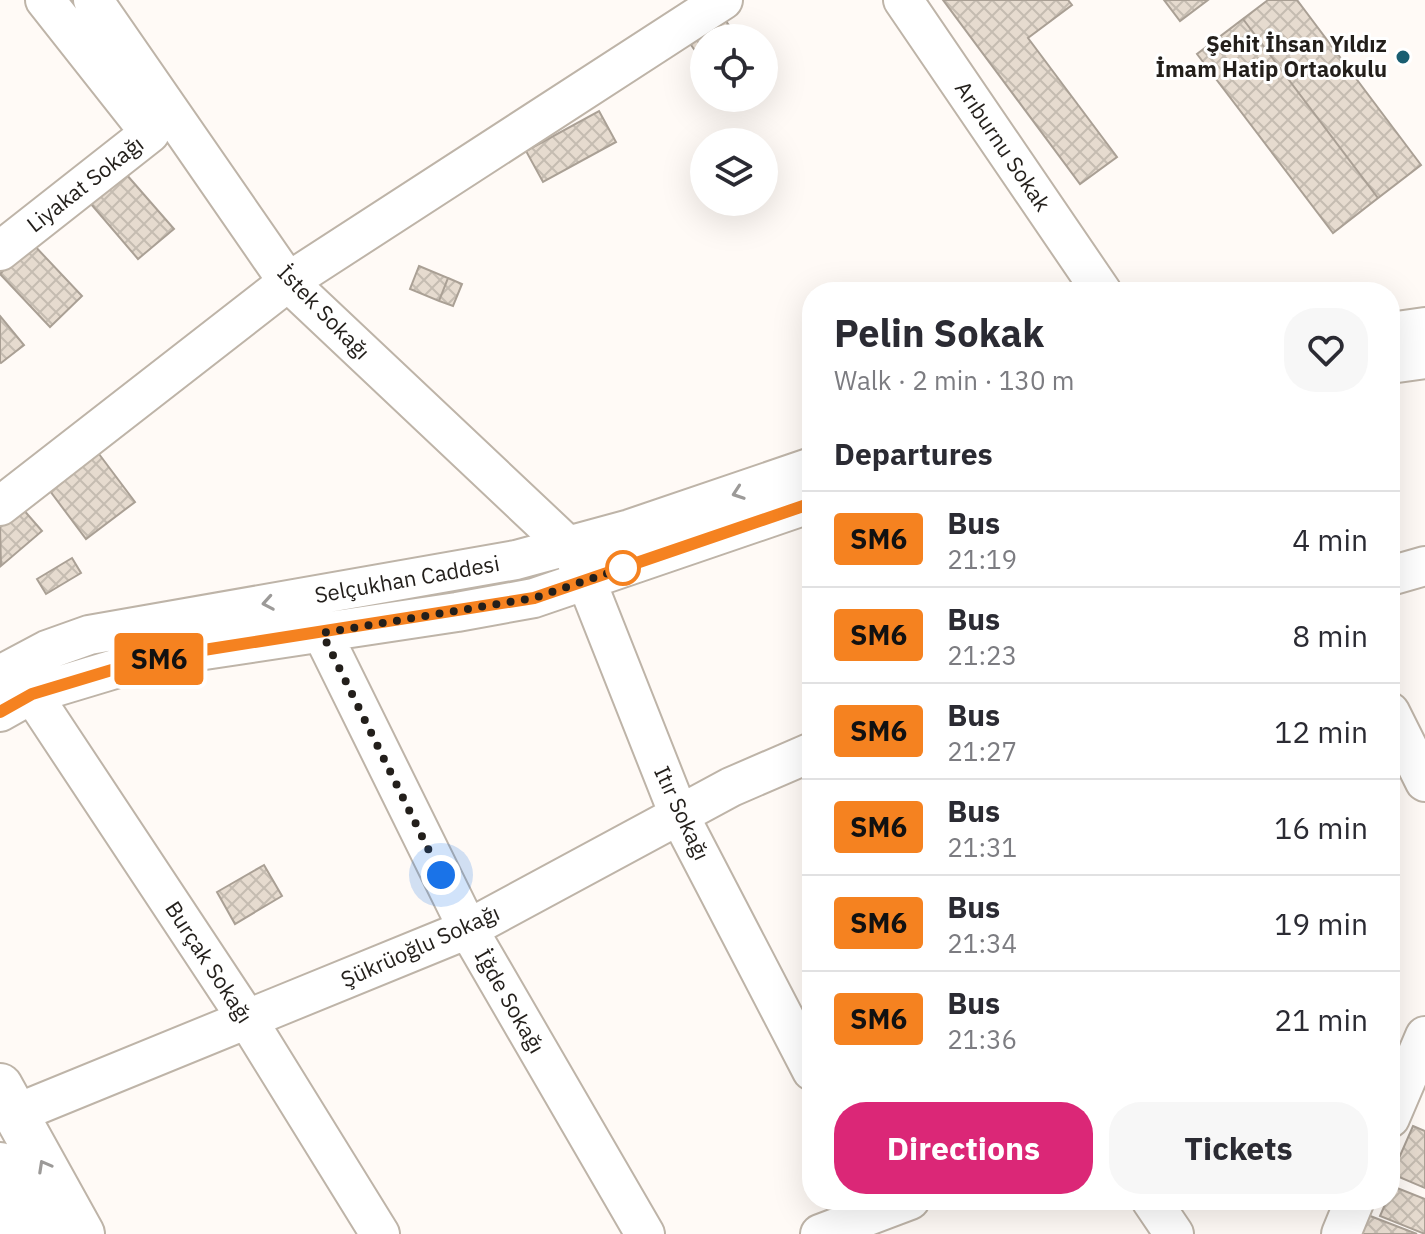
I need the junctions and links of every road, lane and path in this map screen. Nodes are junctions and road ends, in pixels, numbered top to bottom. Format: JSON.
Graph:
{"nodes":[{"id":1,"x":45,"y":0,"type":"edge"},
{"id":2,"x":93,"y":0,"type":"edge"},
{"id":3,"x":723,"y":0,"type":"edge"},
{"id":4,"x":903,"y":0,"type":"edge"},
{"id":5,"x":0,"y":251,"type":"edge"},
{"id":6,"x":288,"y":282,"type":"junction"},
{"id":7,"x":1095,"y":282,"type":"edge"},
{"id":8,"x":1425,"y":327,"type":"edge"},
{"id":9,"x":1400,"y":331,"type":"edge"},
{"id":10,"x":1425,"y":359,"type":"edge"},
{"id":11,"x":1400,"y":363,"type":"edge"},
{"id":12,"x":802,"y":471,"type":"edge"},
{"id":13,"x":0,"y":506,"type":"edge"},
{"id":14,"x":802,"y":506,"type":"edge"},
{"id":15,"x":578,"y":564,"type":"junction"},
{"id":16,"x":1425,"y":566,"type":"edge"},
{"id":17,"x":1400,"y":573,"type":"edge"},
{"id":18,"x":322,"y":633,"type":"junction"},
{"id":19,"x":0,"y":675,"type":"edge"},
{"id":20,"x":16,"y":703,"type":"edge"},
{"id":21,"x":1400,"y":732,"type":"edge"},
{"id":22,"x":802,"y":756,"type":"edge"},
{"id":23,"x":1425,"y":782,"type":"edge"},
{"id":24,"x":679,"y":815,"type":"junction"},
{"id":25,"x":468,"y":929,"type":"junction"},
{"id":26,"x":247,"y":1019,"type":"junction"},
{"id":27,"x":1425,"y":1036,"type":"edge"},
{"id":28,"x":802,"y":1052,"type":"edge"},
{"id":29,"x":1400,"y":1087,"type":"edge"},
{"id":30,"x":8,"y":1100,"type":"edge"},
{"id":31,"x":0,"y":1165,"type":"edge"},
{"id":32,"x":1158,"y":1210,"type":"edge"},
{"id":33,"x":1351,"y":1210,"type":"edge"},
{"id":34,"x":892,"y":1211,"type":"edge"},
{"id":35,"x":22,"y":1226,"type":"edge"},
{"id":36,"x":82,"y":1234,"type":"edge"},
{"id":37,"x":380,"y":1234,"type":"edge"},
{"id":38,"x":645,"y":1234,"type":"edge"},
{"id":39,"x":820,"y":1234,"type":"edge"},
{"id":40,"x":1174,"y":1234,"type":"edge"},
{"id":41,"x":1341,"y":1234,"type":"edge"}],
"edges":[{"from":1,"to":5,"type":"street","name":"Liyakat Sokağı"},
{"from":2,"to":6,"type":"street","name":"İstek Sokağı"},
{"from":3,"to":6,"type":"street"},
{"from":4,"to":7,"type":"street","name":"Arıburnu Sokak"},
{"from":6,"to":13,"type":"street"},
{"from":6,"to":15,"type":"street","name":"İstek Sokağı"},
{"from":8,"to":9,"type":"street"},
{"from":10,"to":11,"type":"street"},
{"from":12,"to":15,"type":"street","name":"Selçukhan Caddesi","one_way":true},
{"from":14,"to":15,"type":"street","name":"Selçukhan Caddesi"},
{"from":15,"to":18,"type":"street","name":"Selçukhan Caddesi"},
{"from":15,"to":19,"type":"street","name":"Selçukhan Caddesi","one_way":true},
{"from":15,"to":24,"type":"street","name":"Itır Sokağı"},
{"from":16,"to":17,"type":"street"},
{"from":18,"to":20,"type":"street","name":"Selçukhan Caddesi"},
{"from":18,"to":25,"type":"street","name":"İğde Sokağı"},
{"from":20,"to":26,"type":"street","name":"Burçak Sokağı"},
{"from":21,"to":23,"type":"street"},
{"from":22,"to":24,"type":"street","name":"Şükrüoğlu Sokağı"},
{"from":24,"to":25,"type":"street","name":"Şükrüoğlu Sokağı"},
{"from":24,"to":28,"type":"street","name":"Itır Sokağı"},
{"from":25,"to":26,"type":"street","name":"Şükrüoğlu Sokağı"},
{"from":25,"to":38,"type":"street","name":"İğde Sokağı"},
{"from":26,"to":30,"type":"street","name":"Şükrüoğlu Sokağı"},
{"from":26,"to":37,"type":"street","name":"Burçak Sokağı"},
{"from":27,"to":29,"type":"street"},
{"from":36,"to":30,"type":"main road","one_way":true},
{"from":31,"to":35,"type":"main road"},
{"from":32,"to":40,"type":"street"},
{"from":33,"to":41,"type":"street"},
{"from":34,"to":39,"type":"street"}]}
